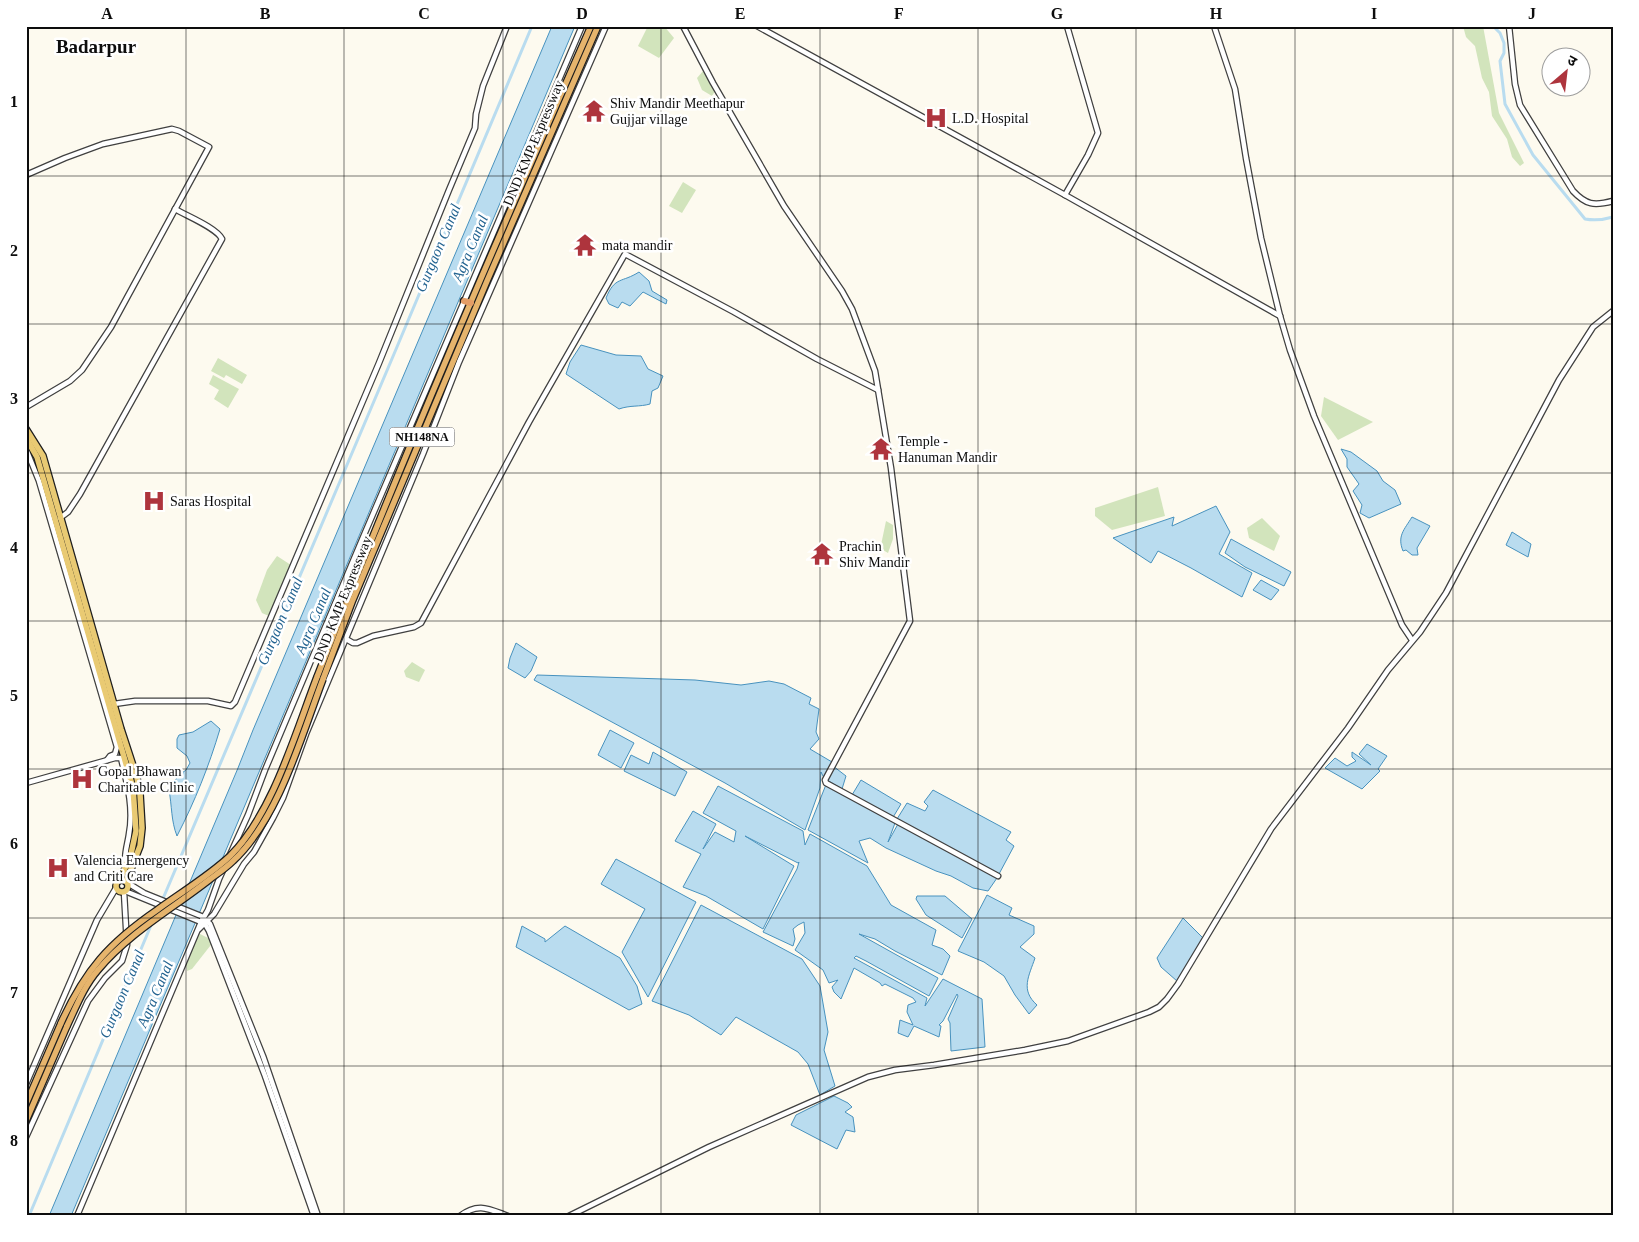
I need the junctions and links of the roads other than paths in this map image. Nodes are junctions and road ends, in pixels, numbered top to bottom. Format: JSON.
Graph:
{"nodes":[{"id":1,"x":507,"y":26,"type":"edge"},
{"id":2,"x":582,"y":26,"type":"edge"},
{"id":3,"x":591,"y":26,"type":"edge"},
{"id":4,"x":598,"y":26,"type":"edge"},
{"id":5,"x":606,"y":26,"type":"edge"},
{"id":6,"x":683,"y":26,"type":"edge"},
{"id":7,"x":757,"y":26,"type":"edge"},
{"id":8,"x":1067,"y":26,"type":"edge"},
{"id":9,"x":1214,"y":26,"type":"edge"},
{"id":10,"x":1508,"y":26,"type":"edge"},
{"id":11,"x":26,"y":175,"type":"edge"},
{"id":12,"x":1065,"y":195,"type":"junction"},
{"id":13,"x":1613,"y":201,"type":"edge"},
{"id":14,"x":175,"y":209,"type":"junction"},
{"id":15,"x":468,"y":302,"type":"junction"},
{"id":16,"x":1613,"y":311,"type":"edge"},
{"id":17,"x":1280,"y":316,"type":"junction"},
{"id":18,"x":878,"y":390,"type":"junction"},
{"id":19,"x":26,"y":407,"type":"edge"},
{"id":20,"x":26,"y":429,"type":"edge"},
{"id":21,"x":26,"y":438,"type":"edge"},
{"id":22,"x":26,"y":449,"type":"edge"},
{"id":23,"x":44,"y":491,"type":"junction"},
{"id":24,"x":60,"y":518,"type":"junction"},
{"id":25,"x":346,"y":640,"type":"junction"},
{"id":26,"x":1412,"y":640,"type":"junction"},
{"id":27,"x":320,"y":678,"type":"junction"},
{"id":28,"x":303,"y":680,"type":"junction"},
{"id":29,"x":325,"y":690,"type":"junction"},
{"id":30,"x":114,"y":704,"type":"junction"},
{"id":31,"x":115,"y":715,"type":"junction"},
{"id":32,"x":107,"y":760,"type":"junction"},
{"id":33,"x":26,"y":783,"type":"edge"},
{"id":34,"x":126,"y":864,"type":"junction"},
{"id":35,"x":998,"y":876,"type":"dead end"},
{"id":36,"x":123,"y":881,"type":"junction"},
{"id":37,"x":116,"y":888,"type":"junction"},
{"id":38,"x":125,"y":892,"type":"junction"},
{"id":39,"x":143,"y":895,"type":"junction"},
{"id":40,"x":203,"y":920,"type":"junction"},
{"id":41,"x":64,"y":1025,"type":"junction"},
{"id":42,"x":26,"y":1084,"type":"edge"},
{"id":43,"x":26,"y":1104,"type":"edge"},
{"id":44,"x":26,"y":1121,"type":"edge"},
{"id":45,"x":26,"y":1137,"type":"edge"},
{"id":46,"x":77,"y":1216,"type":"edge"},
{"id":47,"x":314,"y":1216,"type":"edge"},
{"id":48,"x":318,"y":1216,"type":"edge"},
{"id":49,"x":460,"y":1216,"type":"edge"},
{"id":50,"x":508,"y":1216,"type":"edge"},
{"id":51,"x":569,"y":1216,"type":"edge"}],
"edges":[{"from":1,"to":30,"type":"street"},
{"from":2,"to":15,"type":"street"},
{"from":3,"to":15,"type":"highway","name":"DND KMP Expressway","number":"NH148NA"},
{"from":4,"to":27,"type":"highway","name":"DND KMP Expressway","number":"NH148NA"},
{"from":5,"to":25,"type":"street"},
{"from":6,"to":18,"type":"street"},
{"from":7,"to":12,"type":"street"},
{"from":8,"to":12,"type":"street"},
{"from":9,"to":17,"type":"street"},
{"from":10,"to":13,"type":"street"},
{"from":11,"to":14,"type":"street"},
{"from":12,"to":17,"type":"street"},
{"from":14,"to":19,"type":"street"},
{"from":14,"to":24,"type":"street"},
{"from":15,"to":27,"type":"highway","name":"DND KMP Expressway","number":"NH148NA"},
{"from":15,"to":28,"type":"street"},
{"from":16,"to":26,"type":"street"},
{"from":17,"to":26,"type":"street"},
{"from":18,"to":25,"type":"street"},
{"from":18,"to":35,"type":"street"},
{"from":20,"to":24,"type":"main road"},
{"from":21,"to":23,"type":"main road"},
{"from":22,"to":23,"type":"street"},
{"from":23,"to":31,"type":"main road"},
{"from":23,"to":32,"type":"street"},
{"from":24,"to":30,"type":"main road"},
{"from":25,"to":29,"type":"street"},
{"from":26,"to":51,"type":"street"},
{"from":27,"to":41,"type":"highway","name":"DND KMP Expressway","number":"NH148NA","bridge":true},
{"from":28,"to":29,"type":"street"},
{"from":28,"to":40,"type":"street"},
{"from":29,"to":40,"type":"street"},
{"from":30,"to":31,"type":"main road"},
{"from":31,"to":34,"type":"main road"},
{"from":31,"to":36,"type":"main road"},
{"from":32,"to":33,"type":"street"},
{"from":32,"to":34,"type":"street"},
{"from":34,"to":36,"type":"main road"},
{"from":36,"to":37,"type":"main road"},
{"from":36,"to":38,"type":"main road"},
{"from":36,"to":39,"type":"street"},
{"from":37,"to":38,"type":"main road"},
{"from":37,"to":42,"type":"street"},
{"from":38,"to":39,"type":"street"},
{"from":38,"to":45,"type":"street"},
{"from":39,"to":40,"type":"street","bridge":true},
{"from":40,"to":46,"type":"street"},
{"from":40,"to":47,"type":"street"},
{"from":40,"to":48,"type":"street"},
{"from":41,"to":43,"type":"highway","name":"DND KMP Expressway","number":"NH148NA"},
{"from":41,"to":44,"type":"highway","name":"DND KMP Expressway","number":"NH148NA"},
{"from":49,"to":50,"type":"street"}]}
